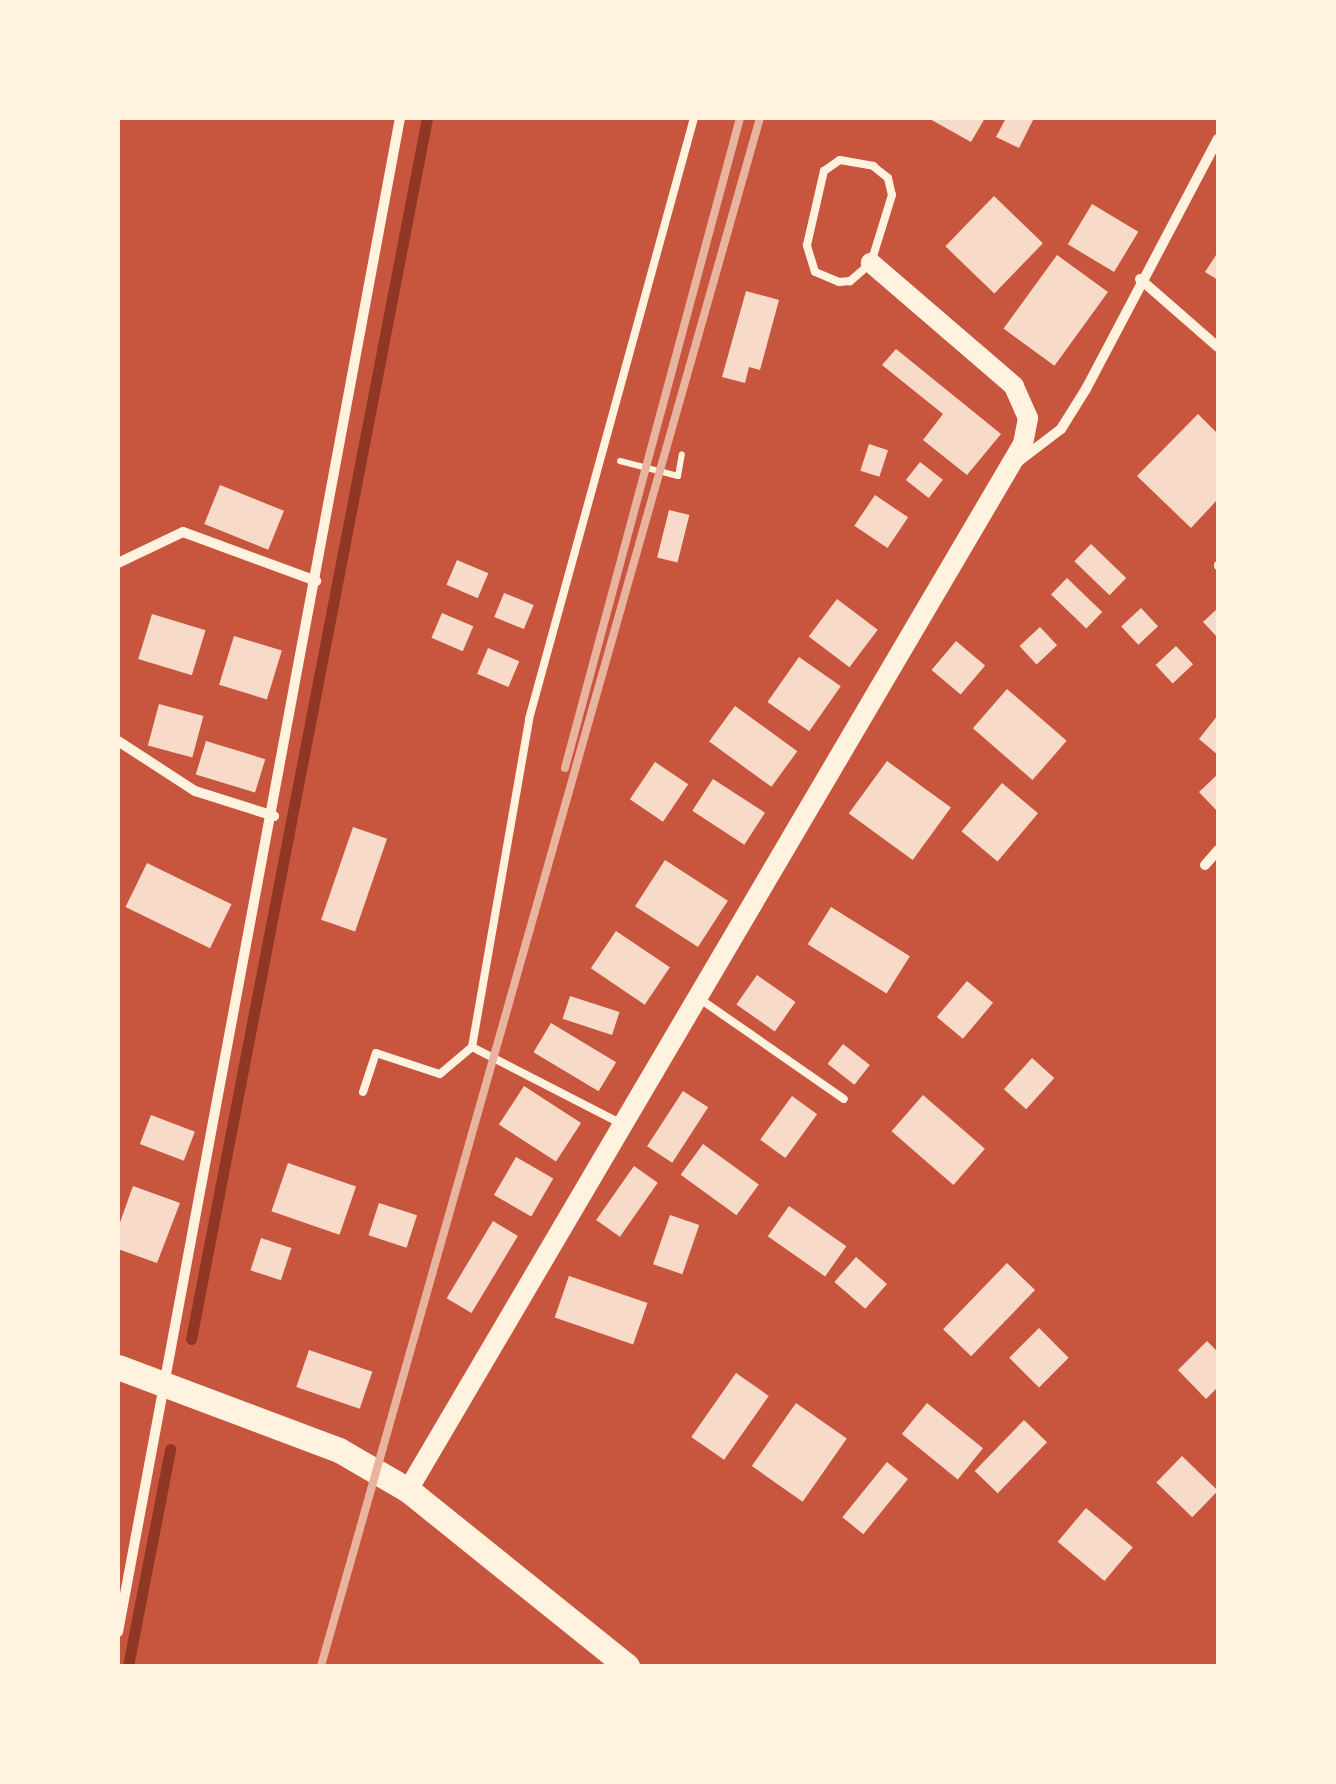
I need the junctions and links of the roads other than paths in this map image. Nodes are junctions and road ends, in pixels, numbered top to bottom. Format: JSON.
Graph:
{"nodes":[{"id":1,"x":400,"y":118,"type":"edge"},
{"id":2,"x":694,"y":118,"type":"edge"},
{"id":3,"x":1218,"y":138,"type":"edge"},
{"id":4,"x":871,"y":263,"type":"junction"},
{"id":5,"x":1140,"y":280,"type":"junction"},
{"id":6,"x":1218,"y":347,"type":"edge"},
{"id":7,"x":1014,"y":464,"type":"junction"},
{"id":8,"x":118,"y":562,"type":"edge"},
{"id":9,"x":316,"y":582,"type":"junction"},
{"id":10,"x":118,"y":741,"type":"edge"},
{"id":11,"x":274,"y":816,"type":"junction"},
{"id":12,"x":1218,"y":850,"type":"edge"},
{"id":13,"x":1204,"y":865,"type":"dead end"},
{"id":14,"x":698,"y":998,"type":"junction"},
{"id":15,"x":472,"y":1047,"type":"junction"},
{"id":16,"x":363,"y":1092,"type":"dead end"},
{"id":17,"x":844,"y":1100,"type":"dead end"},
{"id":18,"x":624,"y":1125,"type":"junction"},
{"id":19,"x":118,"y":1367,"type":"edge"},
{"id":20,"x":167,"y":1388,"type":"junction"},
{"id":21,"x":408,"y":1490,"type":"junction"},
{"id":22,"x":118,"y":1632,"type":"edge"},
{"id":23,"x":626,"y":1666,"type":"edge"}],
"edges":[{"from":1,"to":9,"type":"street"},
{"from":2,"to":15,"type":"lane"},
{"from":3,"to":5,"type":"street"},
{"from":4,"to":4,"type":"lane"},
{"from":4,"to":7,"type":"main road"},
{"from":5,"to":6,"type":"street"},
{"from":5,"to":7,"type":"street"},
{"from":7,"to":14,"type":"main road"},
{"from":8,"to":9,"type":"street"},
{"from":9,"to":11,"type":"street"},
{"from":10,"to":11,"type":"street"},
{"from":11,"to":20,"type":"street"},
{"from":12,"to":13,"type":"street"},
{"from":14,"to":17,"type":"lane"},
{"from":14,"to":18,"type":"main road"},
{"from":15,"to":16,"type":"lane"},
{"from":15,"to":18,"type":"lane"},
{"from":18,"to":21,"type":"main road"},
{"from":19,"to":20,"type":"main road"},
{"from":20,"to":21,"type":"main road"},
{"from":20,"to":22,"type":"street"},
{"from":21,"to":23,"type":"main road"}]}
